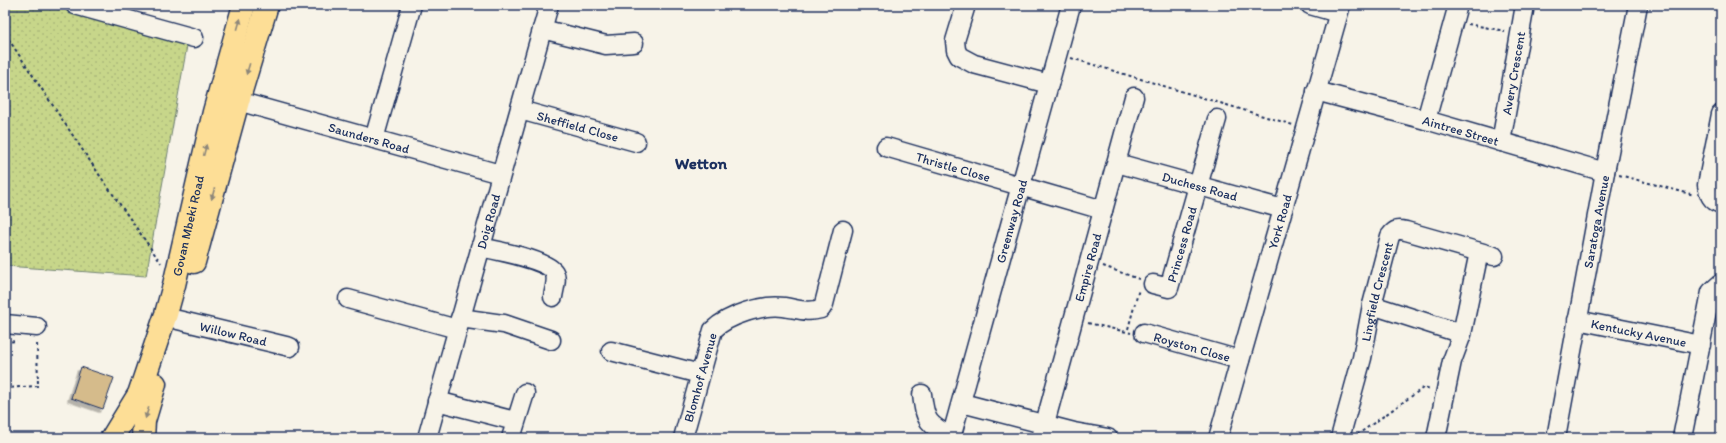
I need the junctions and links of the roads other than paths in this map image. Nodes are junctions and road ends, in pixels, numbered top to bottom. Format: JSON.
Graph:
{"nodes":[{"id":1,"x":75,"y":5,"type":"edge"},
{"id":2,"x":244,"y":5,"type":"edge"},
{"id":3,"x":267,"y":5,"type":"edge"},
{"id":4,"x":412,"y":5,"type":"edge"},
{"id":5,"x":549,"y":5,"type":"edge"},
{"id":6,"x":966,"y":5,"type":"edge"},
{"id":7,"x":1071,"y":5,"type":"edge"},
{"id":8,"x":1310,"y":5,"type":"edge"},
{"id":9,"x":1525,"y":5,"type":"edge"},
{"id":10,"x":1638,"y":5,"type":"edge"},
{"id":11,"x":1340,"y":9,"type":"edge"},
{"id":12,"x":1456,"y":13,"type":"edge"},
{"id":13,"x":542,"y":29,"type":"junction"},
{"id":14,"x":194,"y":38,"type":"dead end"},
{"id":15,"x":634,"y":43,"type":"dead end"},
{"id":16,"x":1049,"y":84,"type":"junction"},
{"id":17,"x":1316,"y":91,"type":"junction"},
{"id":18,"x":1134,"y":97,"type":"dead end"},
{"id":19,"x":238,"y":101,"type":"junction"},
{"id":20,"x":520,"y":110,"type":"junction"},
{"id":21,"x":1721,"y":114,"type":"edge"},
{"id":22,"x":1217,"y":119,"type":"dead end"},
{"id":23,"x":1426,"y":120,"type":"junction"},
{"id":24,"x":374,"y":139,"type":"junction"},
{"id":25,"x":636,"y":142,"type":"dead end"},
{"id":26,"x":1500,"y":142,"type":"junction"},
{"id":27,"x":886,"y":147,"type":"dead end"},
{"id":28,"x":1117,"y":163,"type":"junction"},
{"id":29,"x":1605,"y":172,"type":"junction"},
{"id":30,"x":500,"y":174,"type":"junction"},
{"id":31,"x":1198,"y":185,"type":"junction"},
{"id":32,"x":1021,"y":187,"type":"junction"},
{"id":33,"x":1715,"y":199,"type":"edge"},
{"id":34,"x":1283,"y":209,"type":"junction"},
{"id":35,"x":1103,"y":210,"type":"junction"},
{"id":36,"x":843,"y":230,"type":"dead end"},
{"id":37,"x":480,"y":247,"type":"junction"},
{"id":38,"x":1148,"y":282,"type":"road end"},
{"id":39,"x":1721,"y":283,"type":"edge"},
{"id":40,"x":553,"y":296,"type":"dead end"},
{"id":41,"x":348,"y":299,"type":"dead end"},
{"id":42,"x":1372,"y":306,"type":"junction"},
{"id":43,"x":178,"y":320,"type":"junction"},
{"id":44,"x":1577,"y":320,"type":"junction"},
{"id":45,"x":459,"y":323,"type":"junction"},
{"id":46,"x":5,"y":324,"type":"edge"},
{"id":47,"x":37,"y":327,"type":"road end"},
{"id":48,"x":1144,"y":334,"type":"dead end"},
{"id":49,"x":1462,"y":334,"type":"junction"},
{"id":50,"x":551,"y":340,"type":"dead end"},
{"id":51,"x":1701,"y":345,"type":"junction"},
{"id":52,"x":290,"y":347,"type":"dead end"},
{"id":53,"x":611,"y":351,"type":"dead end"},
{"id":54,"x":1240,"y":360,"type":"junction"},
{"id":55,"x":700,"y":374,"type":"junction"},
{"id":56,"x":525,"y":393,"type":"dead end"},
{"id":57,"x":922,"y":394,"type":"dead end"},
{"id":58,"x":437,"y":401,"type":"junction"},
{"id":59,"x":962,"y":403,"type":"junction"},
{"id":60,"x":513,"y":430,"type":"edge"},
{"id":61,"x":1043,"y":431,"type":"edge"},
{"id":62,"x":112,"y":438,"type":"edge"},
{"id":63,"x":143,"y":438,"type":"edge"},
{"id":64,"x":427,"y":438,"type":"edge"},
{"id":65,"x":683,"y":438,"type":"edge"},
{"id":66,"x":952,"y":438,"type":"edge"},
{"id":67,"x":1108,"y":438,"type":"edge"},
{"id":68,"x":1218,"y":438,"type":"edge"},
{"id":69,"x":1340,"y":438,"type":"edge"},
{"id":70,"x":1436,"y":438,"type":"edge"},
{"id":71,"x":1556,"y":438,"type":"edge"},
{"id":72,"x":1682,"y":438,"type":"edge"}],
"edges":[{"from":1,"to":14,"type":"street"},
{"from":62,"to":2,"type":"main road","name":"Govan Mbeki Road","one_way":true},
{"from":3,"to":19,"type":"main road","name":"Govan Mbeki Road","one_way":true},
{"from":4,"to":24,"type":"street"},
{"from":5,"to":13,"type":"street","name":"Doig Road"},
{"from":6,"to":16,"type":"street"},
{"from":7,"to":16,"type":"street","name":"Greenway Road"},
{"from":8,"to":11,"type":"street"},
{"from":9,"to":26,"type":"street","name":"Avery Crescent"},
{"from":10,"to":29,"type":"street","name":"Saratoga Avenue"},
{"from":11,"to":17,"type":"street","name":"York Road"},
{"from":12,"to":23,"type":"street"},
{"from":13,"to":15,"type":"street"},
{"from":13,"to":20,"type":"street","name":"Doig Road"},
{"from":16,"to":32,"type":"street","name":"Greenway Road"},
{"from":17,"to":23,"type":"street","name":"Aintree Street"},
{"from":17,"to":34,"type":"street","name":"York Road"},
{"from":18,"to":28,"type":"street","name":"Empire Road"},
{"from":19,"to":24,"type":"street","name":"Saunders Road"},
{"from":19,"to":43,"type":"main road","name":"Govan Mbeki Road","one_way":true},
{"from":20,"to":25,"type":"street","name":"Sheffield Close"},
{"from":20,"to":30,"type":"street","name":"Doig Road"},
{"from":21,"to":33,"type":"street"},
{"from":22,"to":31,"type":"street"},
{"from":23,"to":26,"type":"street","name":"Aintree Street"},
{"from":24,"to":30,"type":"street","name":"Saunders Road"},
{"from":26,"to":29,"type":"street","name":"Aintree Street"},
{"from":27,"to":32,"type":"street","name":"Thristle Close"},
{"from":28,"to":31,"type":"street","name":"Duchess Road"},
{"from":28,"to":35,"type":"street","name":"Empire Road"},
{"from":29,"to":44,"type":"street","name":"Saratoga Avenue"},
{"from":30,"to":37,"type":"street","name":"Doig Road"},
{"from":31,"to":34,"type":"street","name":"Duchess Road"},
{"from":31,"to":38,"type":"street","name":"Princess Road"},
{"from":32,"to":35,"type":"street","name":"Thristle Close"},
{"from":32,"to":59,"type":"street","name":"Greenway Road"},
{"from":34,"to":54,"type":"street","name":"York Road"},
{"from":35,"to":61,"type":"street","name":"Empire Road"},
{"from":36,"to":55,"type":"street","name":"Blomhof Avenue"},
{"from":37,"to":40,"type":"street"},
{"from":37,"to":45,"type":"street","name":"Doig Road"},
{"from":39,"to":51,"type":"street"},
{"from":41,"to":45,"type":"street"},
{"from":42,"to":49,"type":"street"},
{"from":42,"to":49,"type":"street","name":"Lingfield Crescent"},
{"from":42,"to":69,"type":"street","name":"Lingfield Crescent"},
{"from":43,"to":52,"type":"street","name":"Willow Road"},
{"from":43,"to":63,"type":"main road","name":"Govan Mbeki Road","one_way":true},
{"from":44,"to":51,"type":"street","name":"Kentucky Avenue"},
{"from":44,"to":71,"type":"street","name":"Saratoga Avenue"},
{"from":45,"to":50,"type":"street"},
{"from":45,"to":58,"type":"street","name":"Doig Road"},
{"from":46,"to":47,"type":"street"},
{"from":48,"to":54,"type":"street","name":"Royston Close"},
{"from":49,"to":70,"type":"street","name":"Lingfield Crescent"},
{"from":51,"to":72,"type":"street"},
{"from":53,"to":55,"type":"street"},
{"from":54,"to":68,"type":"street","name":"York Road"},
{"from":55,"to":65,"type":"street","name":"Blomhof Avenue"},
{"from":56,"to":60,"type":"street"},
{"from":57,"to":66,"type":"street"},
{"from":58,"to":60,"type":"street"},
{"from":58,"to":64,"type":"street","name":"Doig Road"},
{"from":59,"to":61,"type":"street"},
{"from":59,"to":66,"type":"street","name":"Greenway Road"},
{"from":61,"to":67,"type":"street"}]}
